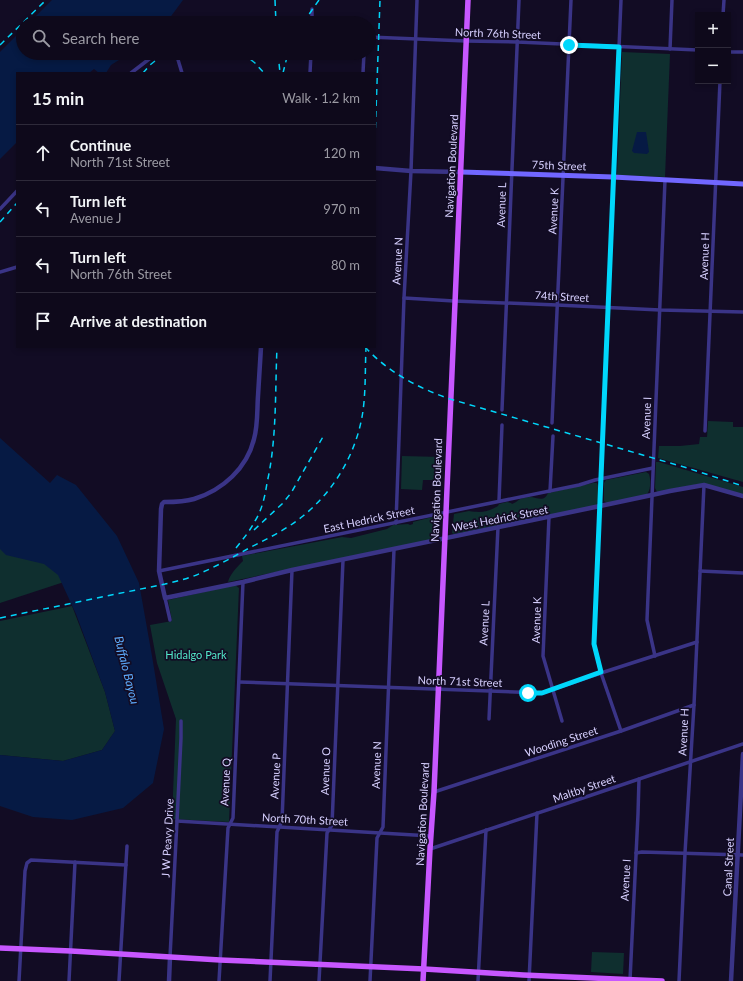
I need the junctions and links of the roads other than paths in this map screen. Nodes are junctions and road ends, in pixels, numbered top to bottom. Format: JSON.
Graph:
{"nodes":[{"id":1,"x":417,"y":0,"type":"edge"},
{"id":2,"x":468,"y":0,"type":"edge"},
{"id":3,"x":519,"y":0,"type":"edge"},
{"id":4,"x":571,"y":0,"type":"edge"},
{"id":5,"x":621,"y":0,"type":"edge"},
{"id":6,"x":672,"y":0,"type":"edge"},
{"id":7,"x":724,"y":0,"type":"edge"},
{"id":8,"x":312,"y":9,"type":"dead end"},
{"id":9,"x":723,"y":12,"type":"edge"},
{"id":10,"x":312,"y":16,"type":"edge"},
{"id":11,"x":376,"y":37,"type":"edge"},
{"id":12,"x":415,"y":39,"type":"junction"},
{"id":13,"x":466,"y":41,"type":"junction"},
{"id":14,"x":517,"y":42,"type":"junction"},
{"id":15,"x":569,"y":45,"type":"junction"},
{"id":16,"x":619,"y":47,"type":"junction"},
{"id":17,"x":670,"y":49,"type":"junction"},
{"id":18,"x":695,"y":50,"type":"edge"},
{"id":19,"x":731,"y":52,"type":"edge"},
{"id":20,"x":743,"y":52,"type":"edge"},
{"id":21,"x":148,"y":60,"type":"edge"},
{"id":22,"x":178,"y":60,"type":"edge"},
{"id":23,"x":311,"y":60,"type":"edge"},
{"id":24,"x":364,"y":60,"type":"edge"},
{"id":25,"x":132,"y":72,"type":"edge"},
{"id":26,"x":182,"y":72,"type":"edge"},
{"id":27,"x":310,"y":72,"type":"edge"},
{"id":28,"x":363,"y":72,"type":"edge"},
{"id":29,"x":720,"y":84,"type":"edge"},
{"id":30,"x":376,"y":168,"type":"edge"},
{"id":31,"x":411,"y":171,"type":"junction"},
{"id":32,"x":461,"y":172,"type":"junction"},
{"id":33,"x":512,"y":174,"type":"junction"},
{"id":34,"x":563,"y":176,"type":"junction"},
{"id":35,"x":613,"y":177,"type":"junction"},
{"id":36,"x":665,"y":180,"type":"junction"},
{"id":37,"x":715,"y":183,"type":"junction"},
{"id":38,"x":743,"y":184,"type":"edge"},
{"id":39,"x":16,"y":192,"type":"edge"},
{"id":40,"x":0,"y":209,"type":"edge"},
{"id":41,"x":16,"y":267,"type":"edge"},
{"id":42,"x":0,"y":272,"type":"edge"},
{"id":43,"x":404,"y":298,"type":"junction"},
{"id":44,"x":454,"y":301,"type":"junction"},
{"id":45,"x":506,"y":303,"type":"junction"},
{"id":46,"x":557,"y":305,"type":"junction"},
{"id":47,"x":609,"y":308,"type":"junction"},
{"id":48,"x":660,"y":310,"type":"junction"},
{"id":49,"x":711,"y":311,"type":"junction"},
{"id":50,"x":743,"y":312,"type":"edge"},
{"id":51,"x":261,"y":348,"type":"edge"},
{"id":52,"x":502,"y":410,"type":"dead end"},
{"id":53,"x":552,"y":423,"type":"dead end"},
{"id":54,"x":502,"y":425,"type":"dead end"},
{"id":55,"x":705,"y":431,"type":"dead end"},
{"id":56,"x":553,"y":436,"type":"dead end"},
{"id":57,"x":653,"y":468,"type":"junction"},
{"id":58,"x":602,"y":478,"type":"junction"},
{"id":59,"x":704,"y":485,"type":"junction"},
{"id":60,"x":550,"y":491,"type":"junction"},
{"id":61,"x":652,"y":495,"type":"junction"},
{"id":62,"x":743,"y":496,"type":"edge"},
{"id":63,"x":499,"y":501,"type":"junction"},
{"id":64,"x":600,"y":506,"type":"junction"},
{"id":65,"x":445,"y":512,"type":"junction"},
{"id":66,"x":549,"y":517,"type":"junction"},
{"id":67,"x":396,"y":522,"type":"junction"},
{"id":68,"x":498,"y":527,"type":"junction"},
{"id":69,"x":444,"y":538,"type":"junction"},
{"id":70,"x":394,"y":549,"type":"junction"},
{"id":71,"x":343,"y":560,"type":"junction"},
{"id":72,"x":292,"y":570,"type":"junction"},
{"id":73,"x":159,"y":571,"type":"junction"},
{"id":74,"x":700,"y":571,"type":"junction"},
{"id":75,"x":743,"y":573,"type":"edge"},
{"id":76,"x":243,"y":582,"type":"junction"},
{"id":77,"x":165,"y":598,"type":"junction"},
{"id":78,"x":170,"y":620,"type":"dead end"},
{"id":79,"x":697,"y":642,"type":"junction"},
{"id":80,"x":655,"y":656,"type":"junction"},
{"id":81,"x":601,"y":672,"type":"junction"},
{"id":82,"x":239,"y":682,"type":"junction"},
{"id":83,"x":288,"y":684,"type":"junction"},
{"id":84,"x":338,"y":686,"type":"junction"},
{"id":85,"x":389,"y":688,"type":"junction"},
{"id":86,"x":438,"y":689,"type":"junction"},
{"id":87,"x":553,"y":690,"type":"junction"},
{"id":88,"x":490,"y":692,"type":"junction"},
{"id":89,"x":694,"y":705,"type":"junction"},
{"id":90,"x":489,"y":719,"type":"dead end"},
{"id":91,"x":181,"y":721,"type":"dead end"},
{"id":92,"x":562,"y":721,"type":"dead end"},
{"id":93,"x":621,"y":731,"type":"junction"},
{"id":94,"x":743,"y":744,"type":"edge"},
{"id":95,"x":743,"y":754,"type":"edge"},
{"id":96,"x":691,"y":761,"type":"junction"},
{"id":97,"x":639,"y":779,"type":"junction"},
{"id":98,"x":434,"y":792,"type":"junction"},
{"id":99,"x":536,"y":814,"type":"junction"},
{"id":100,"x":177,"y":821,"type":"junction"},
{"id":101,"x":230,"y":824,"type":"junction"},
{"id":102,"x":280,"y":827,"type":"junction"},
{"id":103,"x":329,"y":830,"type":"junction"},
{"id":104,"x":486,"y":830,"type":"junction"},
{"id":105,"x":380,"y":832,"type":"junction"},
{"id":106,"x":431,"y":836,"type":"junction"},
{"id":107,"x":127,"y":846,"type":"dead end"},
{"id":108,"x":430,"y":849,"type":"junction"},
{"id":109,"x":636,"y":853,"type":"junction"},
{"id":110,"x":685,"y":853,"type":"junction"},
{"id":111,"x":740,"y":855,"type":"edge"},
{"id":112,"x":75,"y":862,"type":"junction"},
{"id":113,"x":126,"y":865,"type":"junction"},
{"id":114,"x":0,"y":948,"type":"edge"},
{"id":115,"x":21,"y":949,"type":"junction"},
{"id":116,"x":71,"y":951,"type":"junction"},
{"id":117,"x":120,"y":954,"type":"junction"},
{"id":118,"x":170,"y":957,"type":"junction"},
{"id":119,"x":220,"y":960,"type":"junction"},
{"id":120,"x":271,"y":962,"type":"junction"},
{"id":121,"x":320,"y":964,"type":"junction"},
{"id":122,"x":370,"y":966,"type":"junction"},
{"id":123,"x":424,"y":968,"type":"junction"},
{"id":124,"x":479,"y":972,"type":"junction"},
{"id":125,"x":529,"y":978,"type":"edge"},
{"id":126,"x":578,"y":979,"type":"edge"},
{"id":127,"x":630,"y":980,"type":"edge"},
{"id":128,"x":19,"y":981,"type":"edge"},
{"id":129,"x":69,"y":981,"type":"edge"},
{"id":130,"x":119,"y":981,"type":"edge"},
{"id":131,"x":169,"y":981,"type":"edge"},
{"id":132,"x":219,"y":981,"type":"edge"},
{"id":133,"x":270,"y":981,"type":"edge"},
{"id":134,"x":319,"y":981,"type":"edge"},
{"id":135,"x":370,"y":981,"type":"edge"},
{"id":136,"x":423,"y":981,"type":"edge"},
{"id":137,"x":478,"y":981,"type":"edge"},
{"id":138,"x":662,"y":981,"type":"edge"},
{"id":139,"x":679,"y":981,"type":"edge"},
{"id":140,"x":731,"y":981,"type":"edge"}],
"edges":[{"from":1,"to":12,"type":"street","name":"Avenue N"},
{"from":2,"to":13,"type":"main road","name":"Navigation Boulevard"},
{"from":3,"to":14,"type":"street","name":"Avenue L"},
{"from":4,"to":15,"type":"street","name":"Avenue K"},
{"from":5,"to":16,"type":"street"},
{"from":6,"to":17,"type":"street"},
{"from":7,"to":9,"type":"street"},
{"from":8,"to":10,"type":"street"},
{"from":11,"to":12,"type":"street","name":"North 76th Street"},
{"from":12,"to":13,"type":"street","name":"North 76th Street"},
{"from":12,"to":31,"type":"street","name":"Avenue N"},
{"from":13,"to":14,"type":"street","name":"North 76th Street"},
{"from":13,"to":32,"type":"main road","name":"Navigation Boulevard"},
{"from":14,"to":15,"type":"street","name":"North 76th Street"},
{"from":14,"to":33,"type":"street","name":"Avenue L"},
{"from":15,"to":16,"type":"street","name":"North 76th Street"},
{"from":15,"to":34,"type":"street","name":"Avenue K"},
{"from":16,"to":17,"type":"street","name":"North 76th Street"},
{"from":16,"to":35,"type":"street"},
{"from":17,"to":18,"type":"street","name":"North 76th Street"},
{"from":19,"to":20,"type":"street"},
{"from":21,"to":25,"type":"street"},
{"from":22,"to":26,"type":"street"},
{"from":23,"to":27,"type":"street"},
{"from":24,"to":28,"type":"street"},
{"from":29,"to":37,"type":"street","name":"Avenue H"},
{"from":30,"to":31,"type":"street","name":"75th Street"},
{"from":31,"to":32,"type":"street","name":"75th Street"},
{"from":31,"to":43,"type":"street","name":"Avenue N"},
{"from":32,"to":33,"type":"main road","name":"75th Street"},
{"from":32,"to":44,"type":"main road","name":"Navigation Boulevard"},
{"from":33,"to":34,"type":"main road","name":"75th Street"},
{"from":33,"to":45,"type":"street","name":"Avenue L"},
{"from":34,"to":35,"type":"main road","name":"75th Street"},
{"from":34,"to":46,"type":"street","name":"Avenue K"},
{"from":35,"to":36,"type":"main road","name":"75th Street"},
{"from":35,"to":47,"type":"street"},
{"from":36,"to":37,"type":"main road","name":"75th Street"},
{"from":36,"to":48,"type":"street","name":"Avenue I"},
{"from":37,"to":38,"type":"main road","name":"75th Street"},
{"from":37,"to":49,"type":"street","name":"Avenue H"},
{"from":39,"to":40,"type":"street"},
{"from":41,"to":42,"type":"street"},
{"from":43,"to":44,"type":"street","name":"74th Street"},
{"from":43,"to":67,"type":"street","name":"Avenue N"},
{"from":44,"to":45,"type":"street","name":"74th Street"},
{"from":44,"to":65,"type":"main road","name":"Navigation Boulevard"},
{"from":45,"to":46,"type":"street","name":"74th Street"},
{"from":45,"to":52,"type":"street","name":"Avenue L"},
{"from":46,"to":47,"type":"street","name":"74th Street"},
{"from":46,"to":53,"type":"street","name":"Avenue K"},
{"from":47,"to":48,"type":"street","name":"74th Street"},
{"from":47,"to":58,"type":"street"},
{"from":48,"to":49,"type":"street","name":"74th Street"},
{"from":48,"to":57,"type":"street","name":"Avenue I"},
{"from":49,"to":50,"type":"street","name":"74th Street"},
{"from":49,"to":55,"type":"street","name":"Avenue H"},
{"from":51,"to":73,"type":"street"},
{"from":54,"to":63,"type":"street"},
{"from":56,"to":60,"type":"street"},
{"from":57,"to":58,"type":"street","name":"East Hedrick Street"},
{"from":57,"to":61,"type":"street","name":"Avenue I"},
{"from":58,"to":60,"type":"street","name":"East Hedrick Street"},
{"from":58,"to":64,"type":"street"},
{"from":59,"to":61,"type":"street","name":"West Hedrick Street"},
{"from":59,"to":62,"type":"street","name":"West Hedrick Street"},
{"from":59,"to":74,"type":"street","name":"Avenue H"},
{"from":60,"to":63,"type":"street","name":"East Hedrick Street"},
{"from":61,"to":64,"type":"street","name":"West Hedrick Street"},
{"from":61,"to":80,"type":"street","name":"Avenue I"},
{"from":63,"to":65,"type":"street","name":"East Hedrick Street"},
{"from":64,"to":66,"type":"street","name":"West Hedrick Street"},
{"from":64,"to":81,"type":"street"},
{"from":65,"to":67,"type":"street","name":"East Hedrick Street"},
{"from":65,"to":69,"type":"main road","name":"Navigation Boulevard"},
{"from":66,"to":68,"type":"street","name":"West Hedrick Street"},
{"from":66,"to":87,"type":"street","name":"Avenue K"},
{"from":67,"to":73,"type":"street","name":"East Hedrick Street"},
{"from":68,"to":69,"type":"street","name":"West Hedrick Street"},
{"from":68,"to":88,"type":"street","name":"Avenue L"},
{"from":69,"to":70,"type":"street","name":"West Hedrick Street"},
{"from":69,"to":86,"type":"main road","name":"Navigation Boulevard"},
{"from":70,"to":71,"type":"street","name":"West Hedrick Street"},
{"from":70,"to":85,"type":"street","name":"Avenue N"},
{"from":71,"to":72,"type":"street","name":"West Hedrick Street"},
{"from":71,"to":84,"type":"street","name":"Avenue O"},
{"from":72,"to":76,"type":"street","name":"West Hedrick Street"},
{"from":72,"to":83,"type":"street","name":"Avenue P"},
{"from":73,"to":77,"type":"street"},
{"from":74,"to":75,"type":"street"},
{"from":74,"to":79,"type":"street","name":"Avenue H"},
{"from":76,"to":77,"type":"street","name":"West Hedrick Street"},
{"from":76,"to":82,"type":"street","name":"Avenue Q"},
{"from":77,"to":78,"type":"street"},
{"from":79,"to":80,"type":"street","name":"North 71st Street"},
{"from":79,"to":89,"type":"street","name":"Avenue H"},
{"from":80,"to":81,"type":"street","name":"North 71st Street"},
{"from":81,"to":87,"type":"street","name":"North 71st Street"},
{"from":81,"to":93,"type":"street"},
{"from":82,"to":83,"type":"street","name":"North 71st Street"},
{"from":82,"to":101,"type":"street","name":"Avenue Q"},
{"from":83,"to":84,"type":"street","name":"North 71st Street"},
{"from":83,"to":102,"type":"street","name":"Avenue P"},
{"from":84,"to":85,"type":"street","name":"North 71st Street"},
{"from":84,"to":103,"type":"street","name":"Avenue O"},
{"from":85,"to":86,"type":"street","name":"North 71st Street"},
{"from":85,"to":105,"type":"street","name":"Avenue N"},
{"from":86,"to":88,"type":"street","name":"North 71st Street"},
{"from":86,"to":98,"type":"main road","name":"Navigation Boulevard"},
{"from":87,"to":88,"type":"street","name":"North 71st Street"},
{"from":87,"to":92,"type":"street","name":"Avenue K"},
{"from":88,"to":90,"type":"street","name":"Avenue L"},
{"from":89,"to":93,"type":"street","name":"Wooding Street"},
{"from":89,"to":96,"type":"street","name":"Avenue H"},
{"from":91,"to":100,"type":"street","name":"J W Peavy Drive"},
{"from":93,"to":98,"type":"street","name":"Wooding Street"},
{"from":94,"to":96,"type":"street","name":"Maltby Street"},
{"from":95,"to":111,"type":"street","name":"Canal Street"},
{"from":96,"to":97,"type":"street","name":"Maltby Street"},
{"from":96,"to":110,"type":"street","name":"Avenue H"},
{"from":97,"to":99,"type":"street","name":"Maltby Street"},
{"from":97,"to":109,"type":"street","name":"Avenue I"},
{"from":98,"to":106,"type":"main road","name":"Navigation Boulevard"},
{"from":99,"to":104,"type":"street","name":"Maltby Street"},
{"from":99,"to":125,"type":"street"},
{"from":100,"to":101,"type":"street","name":"North 70th Street"},
{"from":100,"to":118,"type":"street","name":"J W Peavy Drive"},
{"from":101,"to":102,"type":"street","name":"North 70th Street"},
{"from":101,"to":119,"type":"street","name":"Avenue Q"},
{"from":102,"to":103,"type":"street","name":"North 70th Street"},
{"from":102,"to":120,"type":"street","name":"Avenue P"},
{"from":103,"to":105,"type":"street","name":"North 70th Street"},
{"from":103,"to":121,"type":"street","name":"Avenue O"},
{"from":104,"to":108,"type":"street","name":"Maltby Street"},
{"from":104,"to":124,"type":"street"},
{"from":105,"to":106,"type":"street","name":"North 70th Street"},
{"from":105,"to":122,"type":"street","name":"Avenue N"},
{"from":106,"to":108,"type":"main road","name":"Navigation Boulevard"},
{"from":107,"to":113,"type":"street"},
{"from":108,"to":123,"type":"main road","name":"Navigation Boulevard"},
{"from":109,"to":110,"type":"street"},
{"from":109,"to":127,"type":"street","name":"Avenue I"},
{"from":110,"to":111,"type":"street"},
{"from":110,"to":139,"type":"street","name":"Avenue H"},
{"from":111,"to":140,"type":"street","name":"Canal Street"},
{"from":112,"to":113,"type":"street"},
{"from":112,"to":115,"type":"street"},
{"from":112,"to":116,"type":"street"},
{"from":113,"to":117,"type":"street"},
{"from":114,"to":115,"type":"main road"},
{"from":115,"to":116,"type":"main road"},
{"from":115,"to":128,"type":"street"},
{"from":116,"to":117,"type":"main road"},
{"from":116,"to":129,"type":"street"},
{"from":117,"to":118,"type":"main road"},
{"from":117,"to":130,"type":"street"},
{"from":118,"to":119,"type":"main road"},
{"from":118,"to":131,"type":"street"},
{"from":119,"to":120,"type":"main road"},
{"from":119,"to":132,"type":"street","name":"Avenue Q"},
{"from":120,"to":121,"type":"main road"},
{"from":120,"to":133,"type":"street","name":"Avenue P"},
{"from":121,"to":122,"type":"main road"},
{"from":121,"to":134,"type":"street","name":"Avenue O"},
{"from":122,"to":123,"type":"main road"},
{"from":122,"to":135,"type":"street","name":"Avenue N"},
{"from":123,"to":124,"type":"main road"},
{"from":123,"to":136,"type":"main road","name":"Navigation Boulevard"},
{"from":124,"to":125,"type":"main road"},
{"from":124,"to":137,"type":"street"},
{"from":125,"to":126,"type":"main road"},
{"from":126,"to":127,"type":"main road"},
{"from":127,"to":138,"type":"main road"}]}
